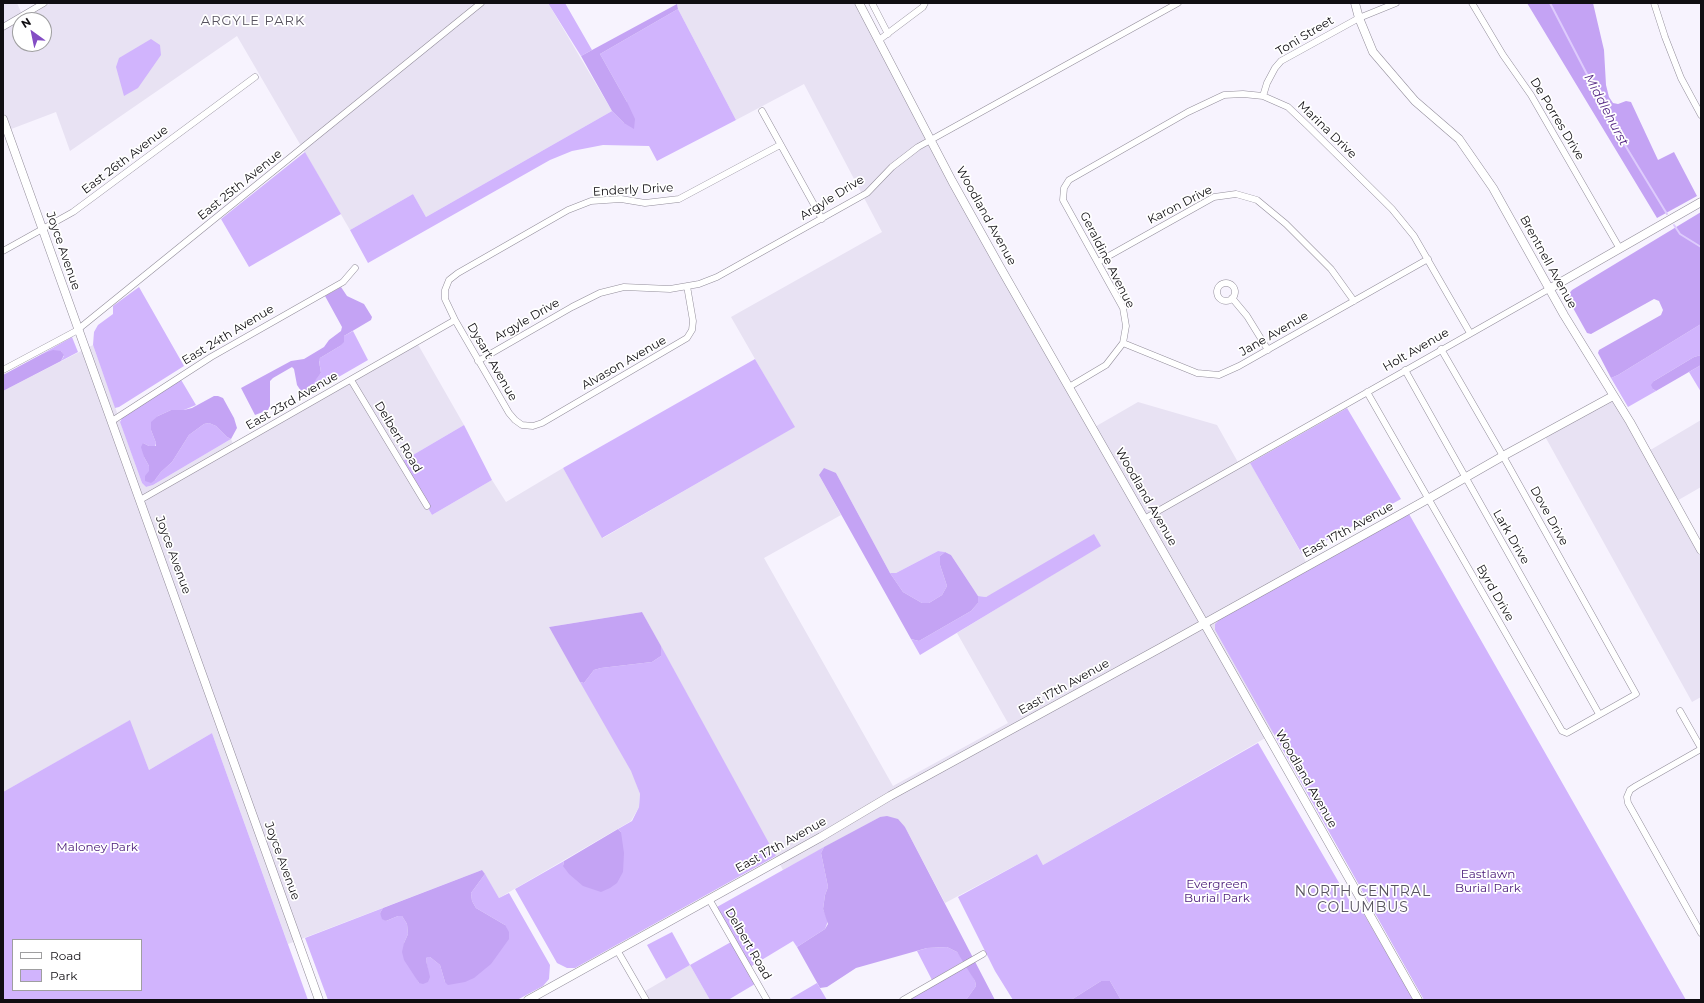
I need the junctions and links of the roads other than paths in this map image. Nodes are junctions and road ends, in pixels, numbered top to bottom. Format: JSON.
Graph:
{"nodes":[{"id":1,"x":44,"y":3,"type":"edge"},
{"id":2,"x":482,"y":3,"type":"edge"},
{"id":3,"x":859,"y":3,"type":"edge"},
{"id":4,"x":872,"y":3,"type":"edge"},
{"id":5,"x":925,"y":3,"type":"edge"},
{"id":6,"x":1178,"y":3,"type":"edge"},
{"id":7,"x":1355,"y":3,"type":"edge"},
{"id":8,"x":1396,"y":3,"type":"edge"},
{"id":9,"x":1472,"y":3,"type":"edge"},
{"id":10,"x":1654,"y":3,"type":"edge"},
{"id":11,"x":1359,"y":18,"type":"junction"},
{"id":12,"x":3,"y":28,"type":"edge"},
{"id":13,"x":888,"y":34,"type":"junction"},
{"id":14,"x":879,"y":40,"type":"junction"},
{"id":15,"x":255,"y":77,"type":"dead end"},
{"id":16,"x":1263,"y":96,"type":"junction"},
{"id":17,"x":762,"y":111,"type":"dead end"},
{"id":18,"x":1701,"y":114,"type":"edge"},
{"id":19,"x":3,"y":119,"type":"edge"},
{"id":20,"x":6,"y":138,"type":"edge"},
{"id":21,"x":931,"y":140,"type":"junction"},
{"id":22,"x":780,"y":145,"type":"junction"},
{"id":23,"x":1064,"y":188,"type":"joint"},
{"id":24,"x":1701,"y":202,"type":"edge"},
{"id":25,"x":822,"y":219,"type":"junction"},
{"id":26,"x":43,"y":230,"type":"junction"},
{"id":27,"x":1620,"y":249,"type":"junction"},
{"id":28,"x":3,"y":251,"type":"edge"},
{"id":29,"x":1428,"y":259,"type":"junction"},
{"id":30,"x":1098,"y":262,"type":"junction"},
{"id":31,"x":355,"y":268,"type":"dead end"},
{"id":32,"x":687,"y":286,"type":"junction"},
{"id":33,"x":1549,"y":289,"type":"junction"},
{"id":34,"x":1232,"y":298,"type":"dead end"},
{"id":35,"x":1354,"y":301,"type":"junction"},
{"id":36,"x":448,"y":307,"type":"joint"},
{"id":37,"x":455,"y":320,"type":"junction"},
{"id":38,"x":78,"y":330,"type":"junction"},
{"id":39,"x":1470,"y":333,"type":"junction"},
{"id":40,"x":1124,"y":343,"type":"junction"},
{"id":41,"x":1268,"y":350,"type":"junction"},
{"id":42,"x":1441,"y":350,"type":"junction"},
{"id":43,"x":478,"y":361,"type":"junction"},
{"id":44,"x":3,"y":370,"type":"edge"},
{"id":45,"x":1405,"y":370,"type":"junction"},
{"id":46,"x":351,"y":380,"type":"junction"},
{"id":47,"x":1069,"y":387,"type":"junction"},
{"id":48,"x":1368,"y":392,"type":"junction"},
{"id":49,"x":1613,"y":396,"type":"junction"},
{"id":50,"x":112,"y":421,"type":"junction"},
{"id":51,"x":522,"y":425,"type":"joint"},
{"id":52,"x":1503,"y":456,"type":"junction"},
{"id":53,"x":1465,"y":478,"type":"junction"},
{"id":54,"x":1428,"y":499,"type":"junction"},
{"id":55,"x":140,"y":500,"type":"junction"},
{"id":56,"x":427,"y":506,"type":"dead end"},
{"id":57,"x":1144,"y":519,"type":"junction"},
{"id":58,"x":1700,"y":548,"type":"edge"},
{"id":59,"x":1204,"y":623,"type":"junction"},
{"id":60,"x":1636,"y":694,"type":"joint"},
{"id":61,"x":1680,"y":712,"type":"dead end"},
{"id":62,"x":1599,"y":714,"type":"junction"},
{"id":63,"x":1701,"y":749,"type":"edge"},
{"id":64,"x":709,"y":899,"type":"junction"},
{"id":65,"x":1701,"y":933,"type":"edge"},
{"id":66,"x":618,"y":950,"type":"junction"},
{"id":67,"x":983,"y":954,"type":"dead end"},
{"id":68,"x":319,"y":1000,"type":"edge"},
{"id":69,"x":528,"y":1000,"type":"edge"},
{"id":70,"x":646,"y":1000,"type":"edge"},
{"id":71,"x":767,"y":1000,"type":"edge"},
{"id":72,"x":903,"y":1000,"type":"edge"},
{"id":73,"x":1418,"y":1000,"type":"edge"}],
"edges":[{"from":1,"to":12,"type":"street"},
{"from":2,"to":38,"type":"street","name":"East 25th Avenue"},
{"from":3,"to":14,"type":"street","name":"Woodland Avenue"},
{"from":4,"to":13,"type":"street"},
{"from":5,"to":13,"type":"street"},
{"from":6,"to":21,"type":"street","name":"Argyle Drive"},
{"from":7,"to":11,"type":"street","name":"Brentnell Avenue"},
{"from":8,"to":11,"type":"street","name":"Toni Street"},
{"from":9,"to":27,"type":"street","name":"De Porres Drive"},
{"from":10,"to":18,"type":"street"},
{"from":11,"to":16,"type":"street","name":"Toni Street"},
{"from":11,"to":33,"type":"street","name":"Brentnell Avenue"},
{"from":13,"to":14,"type":"street"},
{"from":14,"to":21,"type":"street","name":"Woodland Avenue"},
{"from":15,"to":26,"type":"street","name":"East 26th Avenue"},
{"from":16,"to":23,"type":"street","name":"Marina Drive"},
{"from":16,"to":29,"type":"street","name":"Marina Drive"},
{"from":17,"to":22,"type":"street"},
{"from":19,"to":20,"type":"street","name":"Joyce Avenue"},
{"from":20,"to":26,"type":"street","name":"Joyce Avenue"},
{"from":21,"to":25,"type":"street","name":"Argyle Drive"},
{"from":21,"to":47,"type":"street","name":"Woodland Avenue"},
{"from":22,"to":25,"type":"street"},
{"from":22,"to":36,"type":"street","name":"Enderly Drive"},
{"from":23,"to":30,"type":"street","name":"Geraldine Avenue"},
{"from":24,"to":27,"type":"street","name":"Holt Avenue"},
{"from":25,"to":32,"type":"street","name":"Argyle Drive"},
{"from":26,"to":28,"type":"street","name":"East 26th Avenue"},
{"from":26,"to":38,"type":"street","name":"Joyce Avenue"},
{"from":27,"to":33,"type":"street","name":"Holt Avenue"},
{"from":29,"to":35,"type":"street","name":"Jane Avenue"},
{"from":29,"to":39,"type":"street","name":"Marina Drive"},
{"from":30,"to":35,"type":"street","name":"Karon Drive"},
{"from":30,"to":40,"type":"street","name":"Geraldine Avenue"},
{"from":31,"to":50,"type":"street","name":"East 24th Avenue"},
{"from":32,"to":43,"type":"street","name":"Argyle Drive"},
{"from":32,"to":51,"type":"street","name":"Alvason Avenue"},
{"from":33,"to":39,"type":"street","name":"Holt Avenue"},
{"from":33,"to":49,"type":"street","name":"Brentnell Avenue"},
{"from":34,"to":41,"type":"street"},
{"from":35,"to":41,"type":"street","name":"Jane Avenue"},
{"from":36,"to":37,"type":"street","name":"Dysart Avenue"},
{"from":37,"to":43,"type":"street","name":"Dysart Avenue"},
{"from":37,"to":46,"type":"street","name":"East 23rd Avenue"},
{"from":38,"to":44,"type":"street","name":"East 25th Avenue"},
{"from":38,"to":50,"type":"street","name":"Joyce Avenue"},
{"from":39,"to":42,"type":"street","name":"Holt Avenue"},
{"from":40,"to":41,"type":"street","name":"Jane Avenue"},
{"from":40,"to":47,"type":"street"},
{"from":42,"to":45,"type":"street","name":"Holt Avenue"},
{"from":42,"to":52,"type":"street","name":"Dove Drive"},
{"from":43,"to":51,"type":"street","name":"Dysart Avenue"},
{"from":45,"to":48,"type":"street","name":"Holt Avenue"},
{"from":45,"to":53,"type":"street","name":"Lark Drive"},
{"from":46,"to":55,"type":"street","name":"East 23rd Avenue"},
{"from":46,"to":56,"type":"street","name":"Delbert Road"},
{"from":47,"to":57,"type":"street","name":"Woodland Avenue"},
{"from":48,"to":54,"type":"street","name":"Byrd Drive"},
{"from":48,"to":57,"type":"street","name":"Holt Avenue"},
{"from":49,"to":52,"type":"street","name":"East 17th Avenue"},
{"from":49,"to":58,"type":"street","name":"Brentnell Avenue"},
{"from":50,"to":55,"type":"street","name":"Joyce Avenue"},
{"from":52,"to":53,"type":"street","name":"East 17th Avenue"},
{"from":52,"to":60,"type":"street","name":"Dove Drive"},
{"from":53,"to":54,"type":"street","name":"East 17th Avenue"},
{"from":53,"to":62,"type":"street","name":"Lark Drive"},
{"from":54,"to":59,"type":"street","name":"East 17th Avenue"},
{"from":54,"to":62,"type":"street","name":"Byrd Drive"},
{"from":55,"to":68,"type":"street","name":"Joyce Avenue"},
{"from":57,"to":59,"type":"street","name":"Woodland Avenue"},
{"from":59,"to":64,"type":"street","name":"East 17th Avenue"},
{"from":59,"to":73,"type":"street","name":"Woodland Avenue"},
{"from":60,"to":62,"type":"street","name":"Byrd Drive"},
{"from":61,"to":63,"type":"street"},
{"from":63,"to":65,"type":"street"},
{"from":64,"to":66,"type":"street","name":"East 17th Avenue"},
{"from":64,"to":71,"type":"street","name":"Delbert Road"},
{"from":66,"to":69,"type":"street","name":"East 17th Avenue"},
{"from":66,"to":70,"type":"street"},
{"from":67,"to":72,"type":"street"}]}
